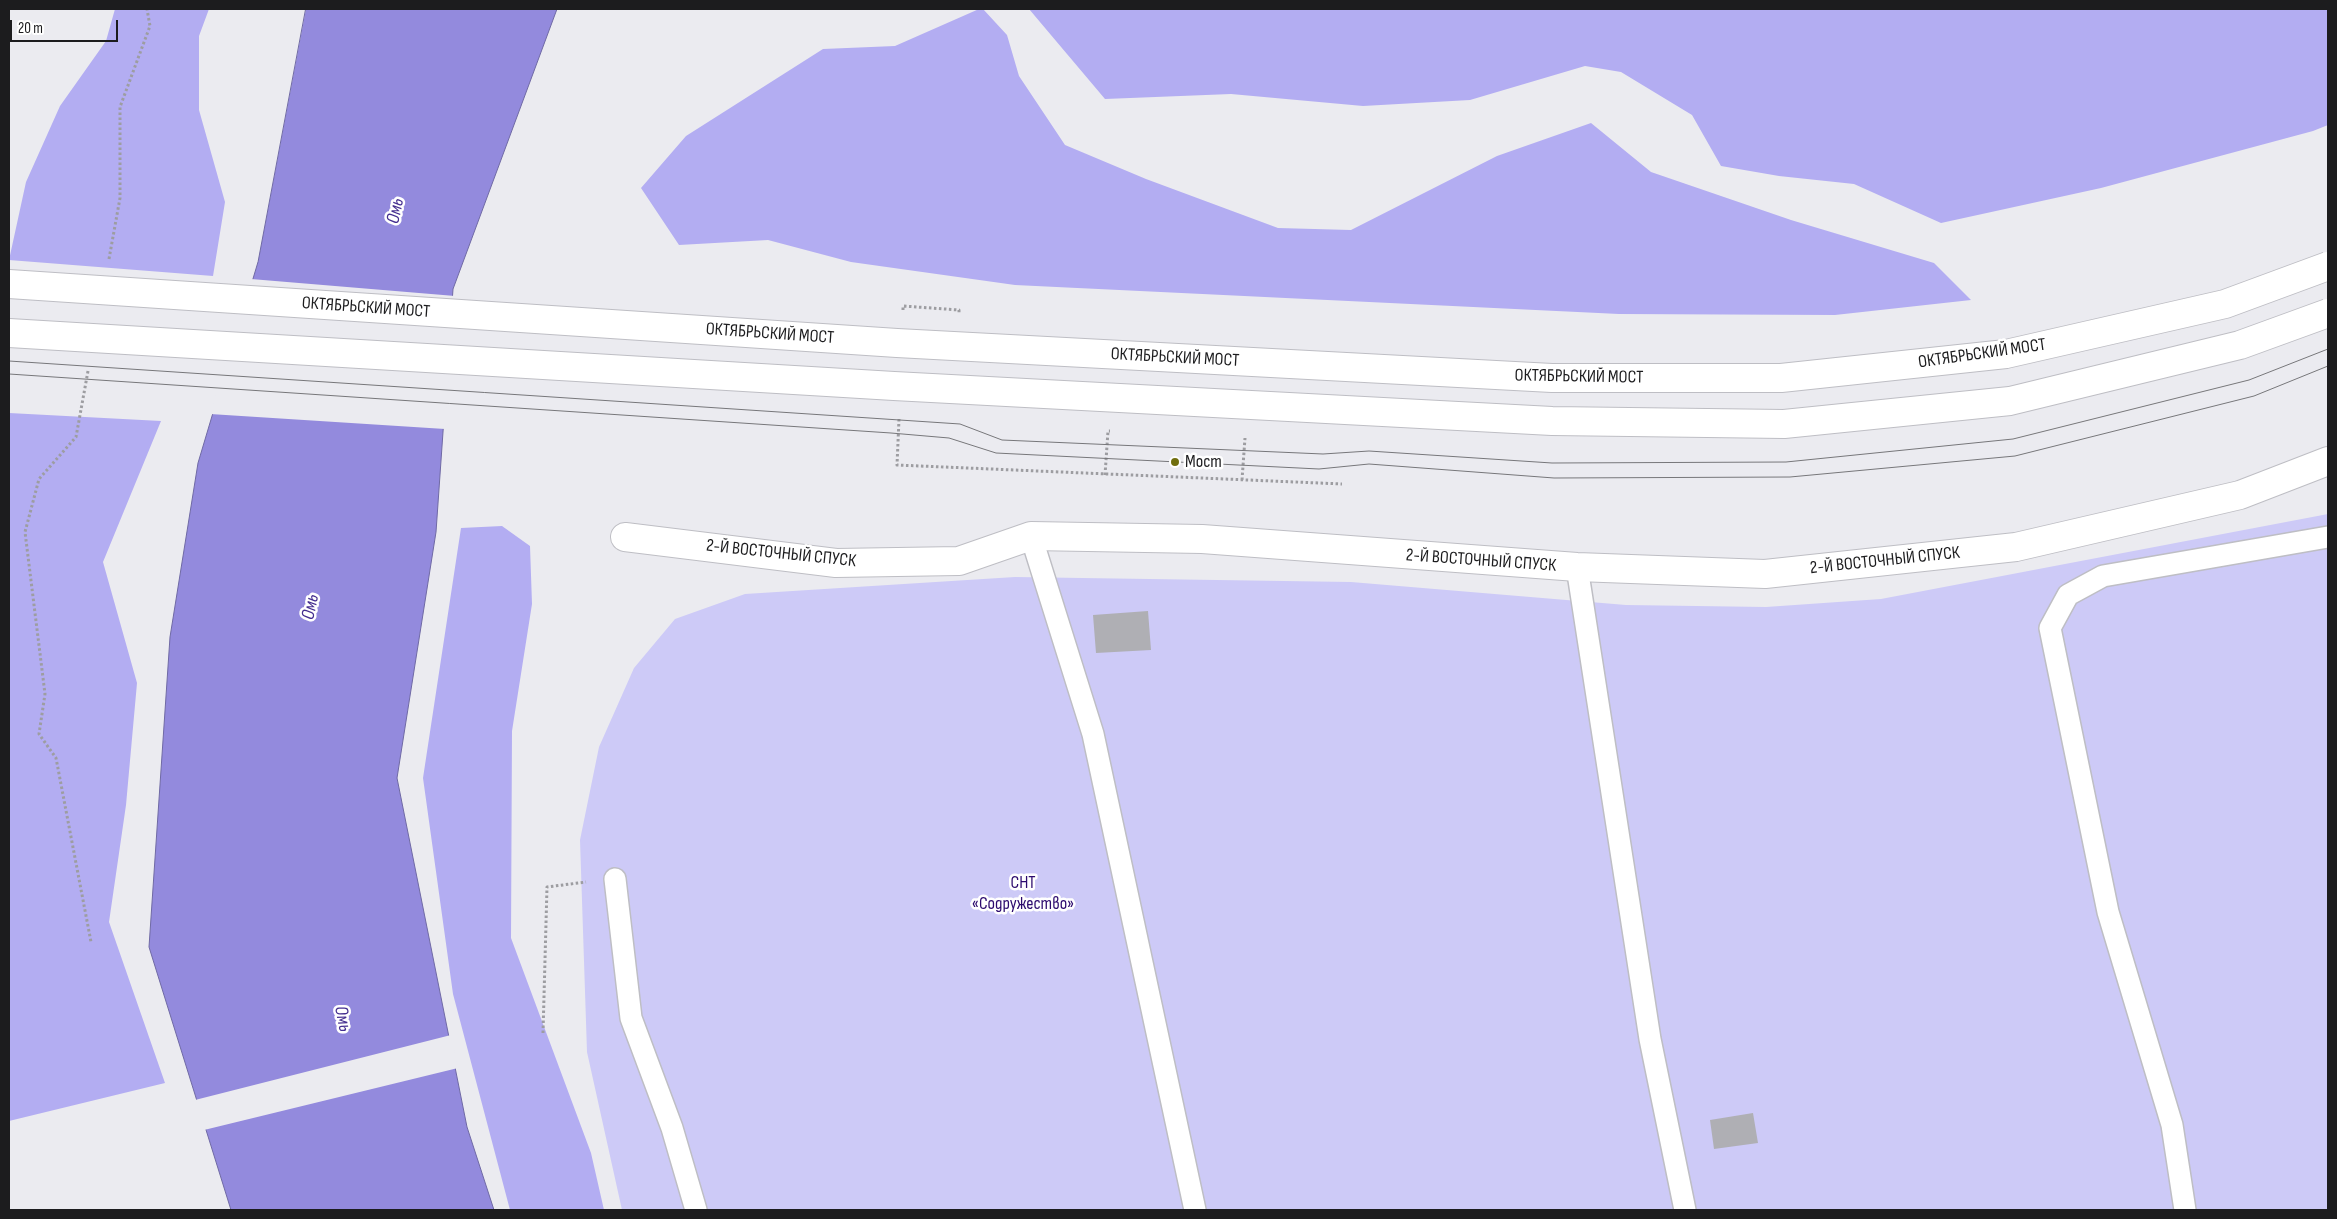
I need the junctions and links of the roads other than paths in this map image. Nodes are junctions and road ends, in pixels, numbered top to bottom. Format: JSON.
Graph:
{"nodes":[{"id":1,"x":2328,"y":266,"type":"edge"},
{"id":2,"x":9,"y":284,"type":"edge"},
{"id":3,"x":2328,"y":313,"type":"edge"},
{"id":4,"x":9,"y":333,"type":"edge"},
{"id":5,"x":2328,"y":461,"type":"edge"},
{"id":6,"x":1031,"y":536,"type":"junction"},
{"id":7,"x":625,"y":537,"type":"dead end"},
{"id":8,"x":2328,"y":537,"type":"edge"},
{"id":9,"x":1577,"y":567,"type":"junction"},
{"id":10,"x":615,"y":879,"type":"road end"},
{"id":11,"x":696,"y":1210,"type":"edge"},
{"id":12,"x":1195,"y":1210,"type":"edge"},
{"id":13,"x":1685,"y":1210,"type":"edge"},
{"id":14,"x":2185,"y":1210,"type":"edge"}],
"edges":[{"from":1,"to":2,"type":"main road","name":"ОКТЯБРЬСКИЙ МОСТ","bridge":true},
{"from":3,"to":4,"type":"main road","bridge":true},
{"from":5,"to":9,"type":"main road","name":"2-Й ВОСТОЧНЫЙ СПУСК"},
{"from":6,"to":7,"type":"main road","name":"2-Й ВОСТОЧНЫЙ СПУСК"},
{"from":6,"to":9,"type":"main road","name":"2-Й ВОСТОЧНЫЙ СПУСК"},
{"from":6,"to":12,"type":"lane"},
{"from":8,"to":14,"type":"lane"},
{"from":9,"to":13,"type":"lane"},
{"from":10,"to":11,"type":"lane"}]}
